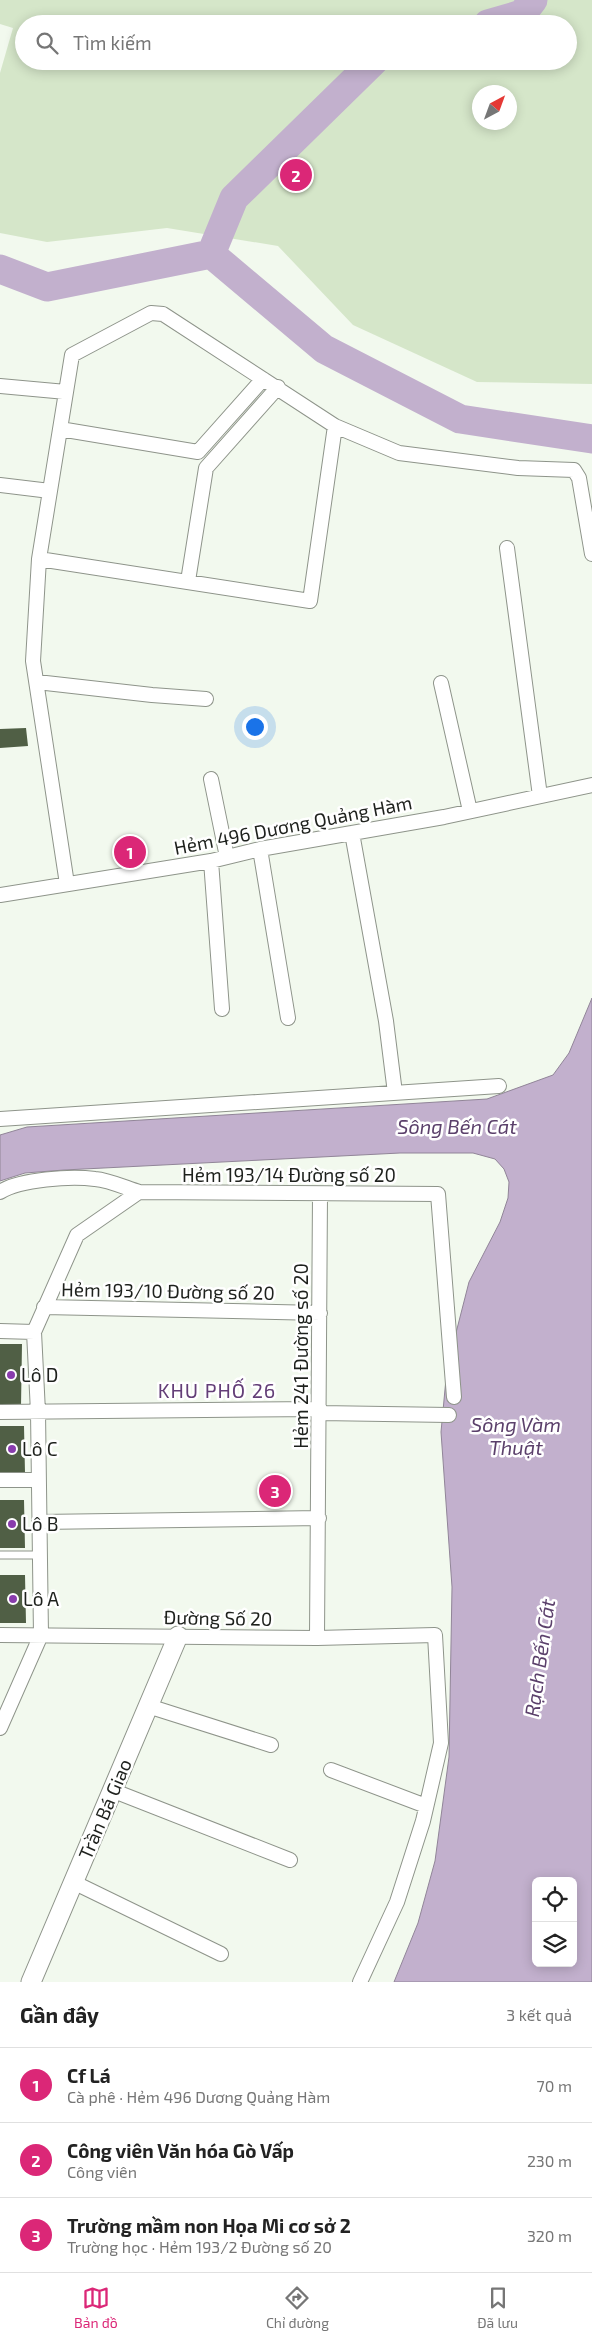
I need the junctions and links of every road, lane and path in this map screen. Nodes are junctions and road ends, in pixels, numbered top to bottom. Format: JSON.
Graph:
{"nodes":[{"id":1,"x":263,"y":379,"type":"junction"},
{"id":2,"x":0,"y":386,"type":"edge"},
{"id":3,"x":278,"y":387,"type":"junction"},
{"id":4,"x":66,"y":392,"type":"junction"},
{"id":5,"x":335,"y":426,"type":"junction"},
{"id":6,"x":60,"y":429,"type":"junction"},
{"id":7,"x":198,"y":452,"type":"junction"},
{"id":8,"x":206,"y":468,"type":"junction"},
{"id":9,"x":0,"y":485,"type":"edge"},
{"id":10,"x":50,"y":490,"type":"junction"},
{"id":11,"x":507,"y":548,"type":"dead end"},
{"id":12,"x":592,"y":554,"type":"edge"},
{"id":13,"x":39,"y":559,"type":"junction"},
{"id":14,"x":188,"y":581,"type":"junction"},
{"id":15,"x":37,"y":682,"type":"junction"},
{"id":16,"x":441,"y":683,"type":"dead end"},
{"id":17,"x":206,"y":699,"type":"dead end"},
{"id":18,"x":211,"y":779,"type":"dead end"},
{"id":19,"x":592,"y":785,"type":"edge"},
{"id":20,"x":540,"y":796,"type":"junction"},
{"id":21,"x":470,"y":811,"type":"junction"},
{"id":22,"x":352,"y":833,"type":"junction"},
{"id":23,"x":260,"y":849,"type":"junction"},
{"id":24,"x":227,"y":857,"type":"junction"},
{"id":25,"x":211,"y":860,"type":"junction"},
{"id":26,"x":67,"y":884,"type":"junction"},
{"id":27,"x":0,"y":895,"type":"edge"},
{"id":28,"x":222,"y":1009,"type":"dead end"},
{"id":29,"x":288,"y":1018,"type":"dead end"},
{"id":30,"x":499,"y":1086,"type":"dead end"},
{"id":31,"x":395,"y":1093,"type":"junction"},
{"id":32,"x":0,"y":1119,"type":"edge"},
{"id":33,"x":0,"y":1192,"type":"edge"},
{"id":34,"x":140,"y":1192,"type":"junction"},
{"id":35,"x":320,"y":1195,"type":"junction"},
{"id":36,"x":44,"y":1307,"type":"junction"},
{"id":37,"x":320,"y":1313,"type":"junction"},
{"id":38,"x":0,"y":1331,"type":"edge"},
{"id":39,"x":34,"y":1332,"type":"junction"},
{"id":40,"x":454,"y":1397,"type":"dead end"},
{"id":41,"x":320,"y":1411,"type":"junction"},
{"id":42,"x":0,"y":1412,"type":"edge"},
{"id":43,"x":38,"y":1412,"type":"junction"},
{"id":44,"x":449,"y":1414,"type":"dead end"},
{"id":45,"x":0,"y":1480,"type":"edge"},
{"id":46,"x":38,"y":1480,"type":"junction"},
{"id":47,"x":319,"y":1518,"type":"junction"},
{"id":48,"x":39,"y":1522,"type":"junction"},
{"id":49,"x":0,"y":1555,"type":"edge"},
{"id":50,"x":40,"y":1555,"type":"junction"},
{"id":51,"x":0,"y":1635,"type":"edge"},
{"id":52,"x":41,"y":1635,"type":"junction"},
{"id":53,"x":178,"y":1636,"type":"junction"},
{"id":54,"x":317,"y":1638,"type":"junction"},
{"id":55,"x":148,"y":1706,"type":"junction"},
{"id":56,"x":0,"y":1728,"type":"edge"},
{"id":57,"x":271,"y":1745,"type":"dead end"},
{"id":58,"x":331,"y":1770,"type":"dead end"},
{"id":59,"x":114,"y":1791,"type":"junction"},
{"id":60,"x":426,"y":1806,"type":"junction"},
{"id":61,"x":290,"y":1860,"type":"dead end"},
{"id":62,"x":73,"y":1882,"type":"junction"},
{"id":63,"x":221,"y":1954,"type":"dead end"},
{"id":64,"x":31,"y":1982,"type":"edge"},
{"id":65,"x":360,"y":1982,"type":"edge"}],
"edges":[{"from":1,"to":3,"type":"street"},
{"from":1,"to":4,"type":"street"},
{"from":1,"to":7,"type":"street"},
{"from":2,"to":4,"type":"street"},
{"from":3,"to":5,"type":"street"},
{"from":3,"to":8,"type":"street"},
{"from":4,"to":6,"type":"street"},
{"from":5,"to":12,"type":"street"},
{"from":5,"to":14,"type":"street"},
{"from":6,"to":7,"type":"street"},
{"from":6,"to":10,"type":"street"},
{"from":7,"to":8,"type":"street"},
{"from":8,"to":14,"type":"street"},
{"from":9,"to":10,"type":"street"},
{"from":10,"to":13,"type":"street"},
{"from":11,"to":20,"type":"street"},
{"from":13,"to":14,"type":"street"},
{"from":13,"to":15,"type":"street"},
{"from":15,"to":17,"type":"street"},
{"from":15,"to":26,"type":"street"},
{"from":16,"to":21,"type":"street"},
{"from":18,"to":24,"type":"street"},
{"from":19,"to":20,"type":"street","name":"Hẻm 496 Dương Quảng Hàm"},
{"from":20,"to":21,"type":"street","name":"Hẻm 496 Dương Quảng Hàm"},
{"from":21,"to":22,"type":"street","name":"Hẻm 496 Dương Quảng Hàm"},
{"from":22,"to":23,"type":"street","name":"Hẻm 496 Dương Quảng Hàm"},
{"from":22,"to":31,"type":"street"},
{"from":23,"to":24,"type":"street","name":"Hẻm 496 Dương Quảng Hàm"},
{"from":23,"to":29,"type":"street"},
{"from":24,"to":25,"type":"street","name":"Hẻm 496 Dương Quảng Hàm"},
{"from":25,"to":26,"type":"street","name":"Hẻm 496 Dương Quảng Hàm"},
{"from":25,"to":28,"type":"street"},
{"from":26,"to":27,"type":"street","name":"Hẻm 496 Dương Quảng Hàm"},
{"from":30,"to":31,"type":"street"},
{"from":31,"to":32,"type":"street"},
{"from":33,"to":34,"type":"street","name":"Hẻm 193/14 Đường số 20"},
{"from":34,"to":35,"type":"street","name":"Hẻm 193/14 Đường số 20"},
{"from":34,"to":36,"type":"street"},
{"from":35,"to":37,"type":"street","name":"Hẻm 241 Đường số 20"},
{"from":35,"to":40,"type":"street","name":"Hẻm 193/14 Đường số 20"},
{"from":36,"to":37,"type":"street","name":"Hẻm 193/10 Đường số 20"},
{"from":36,"to":39,"type":"street"},
{"from":37,"to":41,"type":"street","name":"Hẻm 241 Đường số 20"},
{"from":38,"to":39,"type":"street"},
{"from":39,"to":43,"type":"street"},
{"from":41,"to":43,"type":"street"},
{"from":41,"to":44,"type":"street"},
{"from":41,"to":47,"type":"street","name":"Hẻm 241 Đường số 20"},
{"from":42,"to":43,"type":"street"},
{"from":43,"to":46,"type":"street"},
{"from":45,"to":46,"type":"street"},
{"from":46,"to":48,"type":"street"},
{"from":47,"to":48,"type":"street"},
{"from":47,"to":54,"type":"street","name":"Hẻm 241 Đường số 20"},
{"from":48,"to":50,"type":"street"},
{"from":49,"to":50,"type":"lane"},
{"from":50,"to":52,"type":"street"},
{"from":51,"to":52,"type":"street","name":"Đường Số 20"},
{"from":52,"to":53,"type":"street","name":"Đường Số 20"},
{"from":52,"to":56,"type":"street"},
{"from":53,"to":54,"type":"street","name":"Đường Số 20"},
{"from":53,"to":55,"type":"street","name":"Trần Bá Giao"},
{"from":54,"to":60,"type":"street","name":"Đường Số 20"},
{"from":55,"to":57,"type":"street"},
{"from":55,"to":59,"type":"street","name":"Trần Bá Giao"},
{"from":58,"to":60,"type":"street"},
{"from":59,"to":61,"type":"street"},
{"from":59,"to":62,"type":"street","name":"Trần Bá Giao"},
{"from":60,"to":65,"type":"street"},
{"from":62,"to":63,"type":"street"},
{"from":62,"to":64,"type":"street","name":"Trần Bá Giao"}]}
